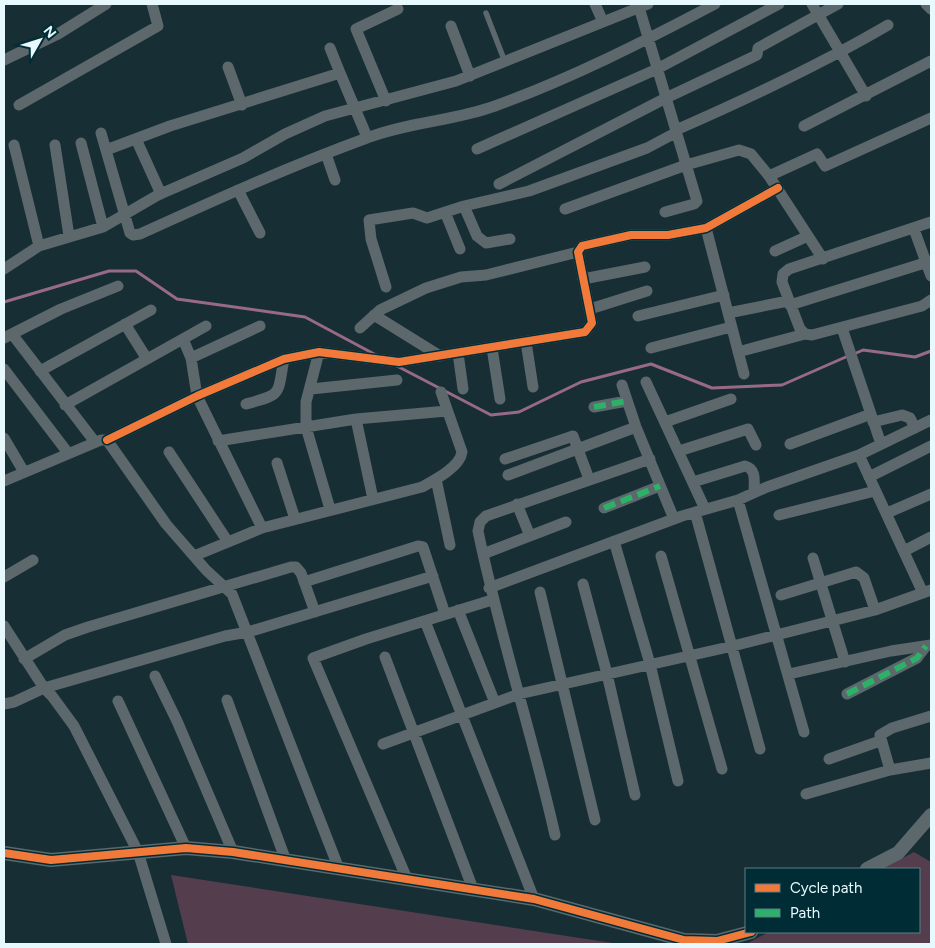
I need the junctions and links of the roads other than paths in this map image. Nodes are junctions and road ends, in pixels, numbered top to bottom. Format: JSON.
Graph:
{"nodes":[{"id":1,"x":106,"y":4,"type":"edge"},
{"id":2,"x":152,"y":4,"type":"edge"},
{"id":3,"x":595,"y":4,"type":"edge"},
{"id":4,"x":715,"y":4,"type":"edge"},
{"id":5,"x":779,"y":4,"type":"edge"},
{"id":6,"x":812,"y":4,"type":"edge"},
{"id":7,"x":838,"y":4,"type":"edge"},
{"id":8,"x":926,"y":4,"type":"edge"},
{"id":9,"x":641,"y":5,"type":"edge"},
{"id":10,"x":398,"y":9,"type":"dead end"},
{"id":11,"x":931,"y":10,"type":"edge"},
{"id":12,"x":486,"y":13,"type":"dead end"},
{"id":13,"x":819,"y":15,"type":"junction"},
{"id":14,"x":604,"y":22,"type":"junction"},
{"id":15,"x":888,"y":25,"type":"dead end"},
{"id":16,"x":451,"y":26,"type":"dead end"},
{"id":17,"x":648,"y":39,"type":"junction"},
{"id":18,"x":330,"y":48,"type":"dead end"},
{"id":19,"x":841,"y":53,"type":"junction"},
{"id":20,"x":4,"y":60,"type":"edge"},
{"id":21,"x":931,"y":61,"type":"edge"},
{"id":22,"x":505,"y":62,"type":"junction"},
{"id":23,"x":228,"y":67,"type":"dead end"},
{"id":24,"x":657,"y":69,"type":"junction"},
{"id":25,"x":340,"y":73,"type":"junction"},
{"id":26,"x":470,"y":76,"type":"junction"},
{"id":27,"x":866,"y":96,"type":"junction"},
{"id":28,"x":666,"y":98,"type":"junction"},
{"id":29,"x":386,"y":101,"type":"junction"},
{"id":30,"x":19,"y":105,"type":"dead end"},
{"id":31,"x":242,"y":105,"type":"junction"},
{"id":32,"x":356,"y":107,"type":"junction"},
{"id":33,"x":931,"y":118,"type":"edge"},
{"id":34,"x":804,"y":126,"type":"dead end"},
{"id":35,"x":676,"y":131,"type":"junction"},
{"id":36,"x":101,"y":132,"type":"dead end"},
{"id":37,"x":367,"y":137,"type":"junction"},
{"id":38,"x":136,"y":139,"type":"junction"},
{"id":39,"x":81,"y":143,"type":"dead end"},
{"id":40,"x":14,"y":145,"type":"dead end"},
{"id":41,"x":56,"y":145,"type":"dead end"},
{"id":42,"x":477,"y":149,"type":"dead end"},
{"id":43,"x":106,"y":150,"type":"junction"},
{"id":44,"x":326,"y":154,"type":"junction"},
{"id":45,"x":686,"y":165,"type":"junction"},
{"id":46,"x":769,"y":176,"type":"junction"},
{"id":47,"x":335,"y":180,"type":"dead end"},
{"id":48,"x":499,"y":184,"type":"dead end"},
{"id":49,"x":778,"y":188,"type":"junction"},
{"id":50,"x":238,"y":190,"type":"junction"},
{"id":51,"x":161,"y":194,"type":"junction"},
{"id":52,"x":464,"y":206,"type":"junction"},
{"id":53,"x":565,"y":209,"type":"dead end"},
{"id":54,"x":445,"y":212,"type":"junction"},
{"id":55,"x":665,"y":212,"type":"dead end"},
{"id":56,"x":124,"y":214,"type":"junction"},
{"id":57,"x":931,"y":222,"type":"edge"},
{"id":58,"x":103,"y":226,"type":"junction"},
{"id":59,"x":706,"y":228,"type":"junction"},
{"id":60,"x":914,"y":229,"type":"junction"},
{"id":61,"x":260,"y":233,"type":"dead end"},
{"id":62,"x":69,"y":236,"type":"junction"},
{"id":63,"x":808,"y":236,"type":"junction"},
{"id":64,"x":510,"y":239,"type":"dead end"},
{"id":65,"x":39,"y":246,"type":"junction"},
{"id":66,"x":460,"y":249,"type":"dead end"},
{"id":67,"x":775,"y":251,"type":"dead end"},
{"id":68,"x":578,"y":252,"type":"junction"},
{"id":69,"x":822,"y":259,"type":"junction"},
{"id":70,"x":929,"y":262,"type":"edge"},
{"id":71,"x":645,"y":267,"type":"dead end"},
{"id":72,"x":4,"y":269,"type":"edge"},
{"id":73,"x":931,"y":276,"type":"edge"},
{"id":74,"x":584,"y":279,"type":"junction"},
{"id":75,"x":118,"y":286,"type":"dead end"},
{"id":76,"x":386,"y":287,"type":"dead end"},
{"id":77,"x":647,"y":291,"type":"dead end"},
{"id":78,"x":724,"y":295,"type":"junction"},
{"id":79,"x":931,"y":300,"type":"edge"},
{"id":80,"x":789,"y":303,"type":"junction"},
{"id":81,"x":590,"y":309,"type":"junction"},
{"id":82,"x":151,"y":310,"type":"dead end"},
{"id":83,"x":728,"y":313,"type":"junction"},
{"id":84,"x":374,"y":315,"type":"junction"},
{"id":85,"x":638,"y":316,"type":"dead end"},
{"id":86,"x":124,"y":324,"type":"junction"},
{"id":87,"x":206,"y":326,"type":"dead end"},
{"id":88,"x":260,"y":326,"type":"dead end"},
{"id":89,"x":730,"y":327,"type":"junction"},
{"id":90,"x":360,"y":328,"type":"dead end"},
{"id":91,"x":842,"y":328,"type":"junction"},
{"id":92,"x":805,"y":334,"type":"junction"},
{"id":93,"x":8,"y":336,"type":"edge"},
{"id":94,"x":183,"y":339,"type":"junction"},
{"id":95,"x":526,"y":342,"type":"junction"},
{"id":96,"x":492,"y":348,"type":"junction"},
{"id":97,"x":651,"y":348,"type":"dead end"},
{"id":98,"x":319,"y":352,"type":"junction"},
{"id":99,"x":738,"y":352,"type":"junction"},
{"id":100,"x":458,"y":354,"type":"junction"},
{"id":101,"x":440,"y":356,"type":"junction"},
{"id":102,"x":191,"y":358,"type":"junction"},
{"id":103,"x":147,"y":359,"type":"junction"},
{"id":104,"x":284,"y":359,"type":"junction"},
{"id":105,"x":4,"y":369,"type":"edge"},
{"id":106,"x":40,"y":371,"type":"junction"},
{"id":107,"x":744,"y":374,"type":"dead end"},
{"id":108,"x":397,"y":380,"type":"dead end"},
{"id":109,"x":646,"y":382,"type":"dead end"},
{"id":110,"x":622,"y":385,"type":"dead end"},
{"id":111,"x":533,"y":387,"type":"dead end"},
{"id":112,"x":311,"y":389,"type":"junction"},
{"id":113,"x":463,"y":389,"type":"dead end"},
{"id":114,"x":441,"y":392,"type":"dead end"},
{"id":115,"x":197,"y":396,"type":"junction"},
{"id":116,"x":731,"y":398,"type":"dead end"},
{"id":117,"x":500,"y":399,"type":"dead end"},
{"id":118,"x":627,"y":401,"type":"junction"},
{"id":119,"x":246,"y":404,"type":"dead end"},
{"id":120,"x":65,"y":405,"type":"junction"},
{"id":121,"x":594,"y":407,"type":"dead end"},
{"id":122,"x":447,"y":411,"type":"junction"},
{"id":123,"x":872,"y":418,"type":"junction"},
{"id":124,"x":356,"y":419,"type":"junction"},
{"id":125,"x":931,"y":420,"type":"edge"},
{"id":126,"x":665,"y":422,"type":"junction"},
{"id":127,"x":306,"y":427,"type":"junction"},
{"id":128,"x":636,"y":427,"type":"junction"},
{"id":129,"x":915,"y":428,"type":"junction"},
{"id":130,"x":4,"y":438,"type":"edge"},
{"id":131,"x":101,"y":441,"type":"junction"},
{"id":132,"x":218,"y":441,"type":"junction"},
{"id":133,"x":790,"y":444,"type":"dead end"},
{"id":134,"x":881,"y":444,"type":"junction"},
{"id":135,"x":756,"y":445,"type":"dead end"},
{"id":136,"x":931,"y":446,"type":"edge"},
{"id":137,"x":578,"y":450,"type":"junction"},
{"id":138,"x":679,"y":451,"type":"junction"},
{"id":139,"x":169,"y":452,"type":"dead end"},
{"id":140,"x":68,"y":454,"type":"junction"},
{"id":141,"x":859,"y":455,"type":"junction"},
{"id":142,"x":505,"y":459,"type":"dead end"},
{"id":143,"x":650,"y":459,"type":"junction"},
{"id":144,"x":277,"y":463,"type":"dead end"},
{"id":145,"x":24,"y":472,"type":"junction"},
{"id":146,"x":508,"y":475,"type":"dead end"},
{"id":147,"x":869,"y":477,"type":"junction"},
{"id":148,"x":436,"y":479,"type":"junction"},
{"id":149,"x":589,"y":479,"type":"junction"},
{"id":150,"x":4,"y":481,"type":"edge"},
{"id":151,"x":693,"y":482,"type":"junction"},
{"id":152,"x":660,"y":486,"type":"junction"},
{"id":153,"x":875,"y":491,"type":"junction"},
{"id":154,"x":754,"y":492,"type":"junction"},
{"id":155,"x":931,"y":494,"type":"edge"},
{"id":156,"x":373,"y":499,"type":"junction"},
{"id":157,"x":738,"y":500,"type":"junction"},
{"id":158,"x":517,"y":504,"type":"junction"},
{"id":159,"x":604,"y":508,"type":"dead end"},
{"id":160,"x":330,"y":510,"type":"junction"},
{"id":161,"x":700,"y":511,"type":"junction"},
{"id":162,"x":887,"y":513,"type":"junction"},
{"id":163,"x":779,"y":515,"type":"dead end"},
{"id":164,"x":674,"y":518,"type":"junction"},
{"id":165,"x":294,"y":519,"type":"junction"},
{"id":166,"x":566,"y":522,"type":"dead end"},
{"id":167,"x":262,"y":528,"type":"junction"},
{"id":168,"x":530,"y":536,"type":"junction"},
{"id":169,"x":931,"y":537,"type":"edge"},
{"id":170,"x":614,"y":541,"type":"junction"},
{"id":171,"x":228,"y":542,"type":"junction"},
{"id":172,"x":450,"y":545,"type":"dead end"},
{"id":173,"x":904,"y":551,"type":"junction"},
{"id":174,"x":482,"y":554,"type":"junction"},
{"id":175,"x":194,"y":556,"type":"junction"},
{"id":176,"x":661,"y":556,"type":"dead end"},
{"id":177,"x":813,"y":558,"type":"dead end"},
{"id":178,"x":33,"y":560,"type":"dead end"},
{"id":179,"x":433,"y":576,"type":"junction"},
{"id":180,"x":4,"y":577,"type":"edge"},
{"id":181,"x":304,"y":582,"type":"junction"},
{"id":182,"x":821,"y":583,"type":"junction"},
{"id":183,"x":583,"y":584,"type":"dead end"},
{"id":184,"x":226,"y":587,"type":"junction"},
{"id":185,"x":540,"y":592,"type":"dead end"},
{"id":186,"x":927,"y":592,"type":"edge"},
{"id":187,"x":491,"y":594,"type":"junction"},
{"id":188,"x":781,"y":595,"type":"dead end"},
{"id":189,"x":458,"y":610,"type":"junction"},
{"id":190,"x":875,"y":610,"type":"junction"},
{"id":191,"x":315,"y":612,"type":"junction"},
{"id":192,"x":445,"y":614,"type":"junction"},
{"id":193,"x":424,"y":621,"type":"junction"},
{"id":194,"x":833,"y":621,"type":"junction"},
{"id":195,"x":4,"y":626,"type":"edge"},
{"id":196,"x":248,"y":632,"type":"junction"},
{"id":197,"x":777,"y":634,"type":"junction"},
{"id":198,"x":733,"y":646,"type":"junction"},
{"id":199,"x":928,"y":646,"type":"edge"},
{"id":200,"x":690,"y":655,"type":"junction"},
{"id":201,"x":385,"y":657,"type":"dead end"},
{"id":202,"x":24,"y":658,"type":"junction"},
{"id":203,"x":845,"y":662,"type":"junction"},
{"id":204,"x":650,"y":664,"type":"junction"},
{"id":205,"x":607,"y":674,"type":"junction"},
{"id":206,"x":789,"y":674,"type":"junction"},
{"id":207,"x":155,"y":676,"type":"dead end"},
{"id":208,"x":562,"y":684,"type":"junction"},
{"id":209,"x":44,"y":688,"type":"junction"},
{"id":210,"x":519,"y":694,"type":"junction"},
{"id":211,"x":847,"y":694,"type":"dead end"},
{"id":212,"x":227,"y":700,"type":"dead end"},
{"id":213,"x":118,"y":701,"type":"dead end"},
{"id":214,"x":495,"y":703,"type":"junction"},
{"id":215,"x":4,"y":704,"type":"edge"},
{"id":216,"x":464,"y":716,"type":"junction"},
{"id":217,"x":931,"y":716,"type":"edge"},
{"id":218,"x":413,"y":732,"type":"junction"},
{"id":219,"x":804,"y":732,"type":"dead end"},
{"id":220,"x":880,"y":741,"type":"junction"},
{"id":221,"x":383,"y":744,"type":"dead end"},
{"id":222,"x":760,"y":749,"type":"dead end"},
{"id":223,"x":829,"y":759,"type":"dead end"},
{"id":224,"x":931,"y":762,"type":"edge"},
{"id":225,"x":722,"y":769,"type":"dead end"},
{"id":226,"x":890,"y":770,"type":"junction"},
{"id":227,"x":678,"y":781,"type":"dead end"},
{"id":228,"x":806,"y":794,"type":"dead end"},
{"id":229,"x":636,"y":795,"type":"dead end"},
{"id":230,"x":931,"y":814,"type":"edge"},
{"id":231,"x":595,"y":820,"type":"dead end"},
{"id":232,"x":555,"y":835,"type":"dead end"},
{"id":233,"x":186,"y":848,"type":"junction"},
{"id":234,"x":138,"y":852,"type":"junction"},
{"id":235,"x":233,"y":852,"type":"junction"},
{"id":236,"x":4,"y":853,"type":"edge"},
{"id":237,"x":286,"y":861,"type":"junction"},
{"id":238,"x":869,"y":868,"type":"edge"},
{"id":239,"x":339,"y":869,"type":"junction"},
{"id":240,"x":406,"y":879,"type":"junction"},
{"id":241,"x":472,"y":889,"type":"junction"},
{"id":242,"x":534,"y":899,"type":"junction"},
{"id":243,"x":747,"y":933,"type":"edge"},
{"id":244,"x":166,"y":944,"type":"edge"}],
"edges":[{"from":1,"to":20,"type":"street"},
{"from":2,"to":30,"type":"street"},
{"from":3,"to":14,"type":"street"},
{"from":4,"to":17,"type":"street"},
{"from":5,"to":24,"type":"street"},
{"from":6,"to":13,"type":"street"},
{"from":7,"to":13,"type":"street"},
{"from":8,"to":11,"type":"street"},
{"from":9,"to":14,"type":"street"},
{"from":9,"to":17,"type":"street"},
{"from":10,"to":29,"type":"street"},
{"from":12,"to":22,"type":"lane"},
{"from":13,"to":19,"type":"street"},
{"from":13,"to":28,"type":"street"},
{"from":14,"to":22,"type":"street"},
{"from":15,"to":19,"type":"street"},
{"from":16,"to":26,"type":"street"},
{"from":17,"to":24,"type":"street"},
{"from":17,"to":37,"type":"street"},
{"from":18,"to":25,"type":"street"},
{"from":19,"to":27,"type":"street"},
{"from":19,"to":35,"type":"street"},
{"from":21,"to":27,"type":"street"},
{"from":22,"to":26,"type":"street"},
{"from":23,"to":31,"type":"street"},
{"from":24,"to":28,"type":"street"},
{"from":24,"to":42,"type":"street"},
{"from":25,"to":31,"type":"street"},
{"from":25,"to":32,"type":"street"},
{"from":26,"to":29,"type":"street"},
{"from":27,"to":34,"type":"street"},
{"from":28,"to":35,"type":"street"},
{"from":28,"to":48,"type":"street"},
{"from":29,"to":32,"type":"street"},
{"from":31,"to":38,"type":"street"},
{"from":32,"to":37,"type":"street"},
{"from":32,"to":51,"type":"street"},
{"from":33,"to":46,"type":"street"},
{"from":35,"to":45,"type":"street"},
{"from":35,"to":52,"type":"street"},
{"from":36,"to":43,"type":"street"},
{"from":37,"to":44,"type":"street"},
{"from":38,"to":43,"type":"street"},
{"from":38,"to":51,"type":"street"},
{"from":39,"to":58,"type":"street"},
{"from":40,"to":65,"type":"street"},
{"from":41,"to":62,"type":"street"},
{"from":43,"to":56,"type":"street"},
{"from":44,"to":47,"type":"street"},
{"from":44,"to":50,"type":"street"},
{"from":45,"to":46,"type":"street"},
{"from":45,"to":53,"type":"street"},
{"from":45,"to":55,"type":"street"},
{"from":46,"to":49,"type":"street"},
{"from":49,"to":59,"type":"street"},
{"from":49,"to":63,"type":"street"},
{"from":50,"to":56,"type":"street"},
{"from":50,"to":61,"type":"street"},
{"from":51,"to":56,"type":"street"},
{"from":52,"to":54,"type":"street"},
{"from":52,"to":64,"type":"street"},
{"from":54,"to":66,"type":"street"},
{"from":54,"to":76,"type":"street"},
{"from":56,"to":58,"type":"street"},
{"from":57,"to":60,"type":"street"},
{"from":58,"to":62,"type":"street"},
{"from":59,"to":68,"type":"street"},
{"from":59,"to":78,"type":"street"},
{"from":60,"to":69,"type":"street"},
{"from":60,"to":70,"type":"street"},
{"from":62,"to":65,"type":"street"},
{"from":63,"to":67,"type":"street"},
{"from":63,"to":69,"type":"street"},
{"from":65,"to":72,"type":"street"},
{"from":68,"to":74,"type":"street"},
{"from":68,"to":84,"type":"street"},
{"from":69,"to":80,"type":"street"},
{"from":70,"to":73,"type":"street"},
{"from":70,"to":80,"type":"street"},
{"from":71,"to":74,"type":"street"},
{"from":74,"to":81,"type":"street"},
{"from":75,"to":93,"type":"street"},
{"from":77,"to":81,"type":"street"},
{"from":78,"to":83,"type":"street"},
{"from":78,"to":85,"type":"street"},
{"from":79,"to":91,"type":"street"},
{"from":80,"to":83,"type":"street"},
{"from":80,"to":92,"type":"street"},
{"from":81,"to":95,"type":"street"},
{"from":82,"to":86,"type":"street"},
{"from":83,"to":89,"type":"street"},
{"from":84,"to":90,"type":"street"},
{"from":84,"to":101,"type":"street"},
{"from":86,"to":103,"type":"street"},
{"from":86,"to":106,"type":"street"},
{"from":87,"to":94,"type":"street"},
{"from":88,"to":102,"type":"street"},
{"from":89,"to":97,"type":"street"},
{"from":89,"to":99,"type":"street"},
{"from":91,"to":92,"type":"street"},
{"from":91,"to":123,"type":"street"},
{"from":92,"to":99,"type":"street"},
{"from":93,"to":106,"type":"street"},
{"from":94,"to":102,"type":"street"},
{"from":94,"to":103,"type":"street"},
{"from":95,"to":96,"type":"street"},
{"from":95,"to":111,"type":"street"},
{"from":96,"to":100,"type":"street"},
{"from":96,"to":117,"type":"street"},
{"from":98,"to":101,"type":"street"},
{"from":98,"to":104,"type":"street"},
{"from":98,"to":112,"type":"street"},
{"from":99,"to":107,"type":"street"},
{"from":100,"to":101,"type":"street"},
{"from":100,"to":113,"type":"street"},
{"from":102,"to":115,"type":"street"},
{"from":103,"to":120,"type":"street"},
{"from":104,"to":115,"type":"street"},
{"from":104,"to":119,"type":"street"},
{"from":105,"to":140,"type":"street"},
{"from":106,"to":120,"type":"street"},
{"from":108,"to":112,"type":"street"},
{"from":109,"to":126,"type":"street"},
{"from":110,"to":118,"type":"street"},
{"from":112,"to":127,"type":"street"},
{"from":114,"to":122,"type":"street"},
{"from":115,"to":131,"type":"street"},
{"from":115,"to":132,"type":"street"},
{"from":116,"to":126,"type":"street"},
{"from":118,"to":121,"type":"street"},
{"from":118,"to":128,"type":"street"},
{"from":120,"to":131,"type":"street"},
{"from":122,"to":124,"type":"street"},
{"from":122,"to":148,"type":"street"},
{"from":123,"to":129,"type":"street"},
{"from":123,"to":133,"type":"street"},
{"from":123,"to":134,"type":"street"},
{"from":124,"to":127,"type":"street"},
{"from":124,"to":156,"type":"street"},
{"from":125,"to":129,"type":"street"},
{"from":126,"to":138,"type":"street"},
{"from":127,"to":132,"type":"street"},
{"from":127,"to":160,"type":"street"},
{"from":128,"to":137,"type":"street"},
{"from":128,"to":143,"type":"street"},
{"from":129,"to":134,"type":"street"},
{"from":130,"to":145,"type":"street"},
{"from":131,"to":140,"type":"street"},
{"from":131,"to":175,"type":"street"},
{"from":132,"to":167,"type":"street"},
{"from":134,"to":141,"type":"street"},
{"from":135,"to":138,"type":"street"},
{"from":136,"to":147,"type":"street"},
{"from":137,"to":142,"type":"street"},
{"from":137,"to":146,"type":"street"},
{"from":137,"to":149,"type":"street"},
{"from":138,"to":151,"type":"street"},
{"from":139,"to":171,"type":"street"},
{"from":140,"to":145,"type":"street"},
{"from":141,"to":147,"type":"street"},
{"from":141,"to":154,"type":"street"},
{"from":143,"to":149,"type":"street"},
{"from":143,"to":152,"type":"street"},
{"from":144,"to":165,"type":"street"},
{"from":145,"to":150,"type":"street"},
{"from":147,"to":153,"type":"street"},
{"from":148,"to":156,"type":"street"},
{"from":148,"to":172,"type":"street"},
{"from":149,"to":158,"type":"street"},
{"from":151,"to":154,"type":"street"},
{"from":151,"to":161,"type":"street"},
{"from":152,"to":159,"type":"street"},
{"from":152,"to":164,"type":"street"},
{"from":153,"to":162,"type":"street"},
{"from":153,"to":163,"type":"street"},
{"from":154,"to":157,"type":"street"},
{"from":155,"to":162,"type":"street"},
{"from":156,"to":160,"type":"street"},
{"from":157,"to":161,"type":"street"},
{"from":157,"to":197,"type":"street"},
{"from":158,"to":168,"type":"street"},
{"from":158,"to":174,"type":"street"},
{"from":160,"to":165,"type":"street"},
{"from":161,"to":164,"type":"street"},
{"from":161,"to":198,"type":"street"},
{"from":162,"to":173,"type":"street"},
{"from":164,"to":170,"type":"street"},
{"from":165,"to":167,"type":"street"},
{"from":166,"to":168,"type":"street"},
{"from":167,"to":171,"type":"street"},
{"from":168,"to":174,"type":"street"},
{"from":169,"to":173,"type":"street"},
{"from":170,"to":187,"type":"street"},
{"from":170,"to":204,"type":"street"},
{"from":171,"to":175,"type":"street"},
{"from":173,"to":186,"type":"street"},
{"from":174,"to":187,"type":"street"},
{"from":175,"to":184,"type":"street"},
{"from":176,"to":200,"type":"street"},
{"from":177,"to":182,"type":"street"},
{"from":178,"to":180,"type":"street"},
{"from":179,"to":181,"type":"street"},
{"from":179,"to":191,"type":"street"},
{"from":179,"to":192,"type":"street"},
{"from":181,"to":184,"type":"street"},
{"from":181,"to":191,"type":"street"},
{"from":182,"to":188,"type":"street"},
{"from":182,"to":190,"type":"street"},
{"from":182,"to":194,"type":"street"},
{"from":183,"to":205,"type":"street"},
{"from":184,"to":196,"type":"street"},
{"from":184,"to":202,"type":"street"},
{"from":185,"to":208,"type":"street"},
{"from":186,"to":190,"type":"street"},
{"from":187,"to":189,"type":"street"},
{"from":187,"to":210,"type":"street"},
{"from":189,"to":192,"type":"street"},
{"from":189,"to":214,"type":"street"},
{"from":190,"to":194,"type":"street"},
{"from":191,"to":196,"type":"street"},
{"from":192,"to":193,"type":"street"},
{"from":193,"to":216,"type":"street"},
{"from":193,"to":240,"type":"street"},
{"from":194,"to":197,"type":"street"},
{"from":194,"to":203,"type":"street"},
{"from":195,"to":202,"type":"street"},
{"from":196,"to":209,"type":"street"},
{"from":196,"to":239,"type":"street"},
{"from":197,"to":198,"type":"street"},
{"from":197,"to":206,"type":"street"},
{"from":198,"to":200,"type":"street"},
{"from":198,"to":222,"type":"street"},
{"from":199,"to":203,"type":"street"},
{"from":199,"to":211,"type":"street"},
{"from":200,"to":204,"type":"street"},
{"from":200,"to":225,"type":"street"},
{"from":201,"to":218,"type":"street"},
{"from":202,"to":209,"type":"street"},
{"from":203,"to":206,"type":"street"},
{"from":204,"to":205,"type":"street"},
{"from":204,"to":227,"type":"street"},
{"from":205,"to":208,"type":"street"},
{"from":205,"to":229,"type":"street"},
{"from":206,"to":219,"type":"street"},
{"from":207,"to":235,"type":"street"},
{"from":208,"to":210,"type":"street"},
{"from":208,"to":231,"type":"street"},
{"from":209,"to":215,"type":"street"},
{"from":209,"to":234,"type":"street"},
{"from":210,"to":214,"type":"street"},
{"from":210,"to":232,"type":"street"},
{"from":212,"to":237,"type":"street"},
{"from":213,"to":233,"type":"street"},
{"from":214,"to":216,"type":"street"},
{"from":216,"to":218,"type":"street"},
{"from":216,"to":242,"type":"street"},
{"from":217,"to":220,"type":"street"},
{"from":218,"to":221,"type":"street"},
{"from":218,"to":241,"type":"street"},
{"from":220,"to":223,"type":"street"},
{"from":220,"to":226,"type":"street"},
{"from":224,"to":226,"type":"street"},
{"from":226,"to":228,"type":"street"},
{"from":230,"to":238,"type":"street"},
{"from":233,"to":234,"type":"street"},
{"from":233,"to":235,"type":"street"},
{"from":234,"to":236,"type":"street"},
{"from":234,"to":244,"type":"street"},
{"from":235,"to":237,"type":"street"},
{"from":237,"to":239,"type":"street"},
{"from":239,"to":240,"type":"street"},
{"from":240,"to":241,"type":"street"},
{"from":241,"to":242,"type":"street"},
{"from":242,"to":243,"type":"street"}]}
